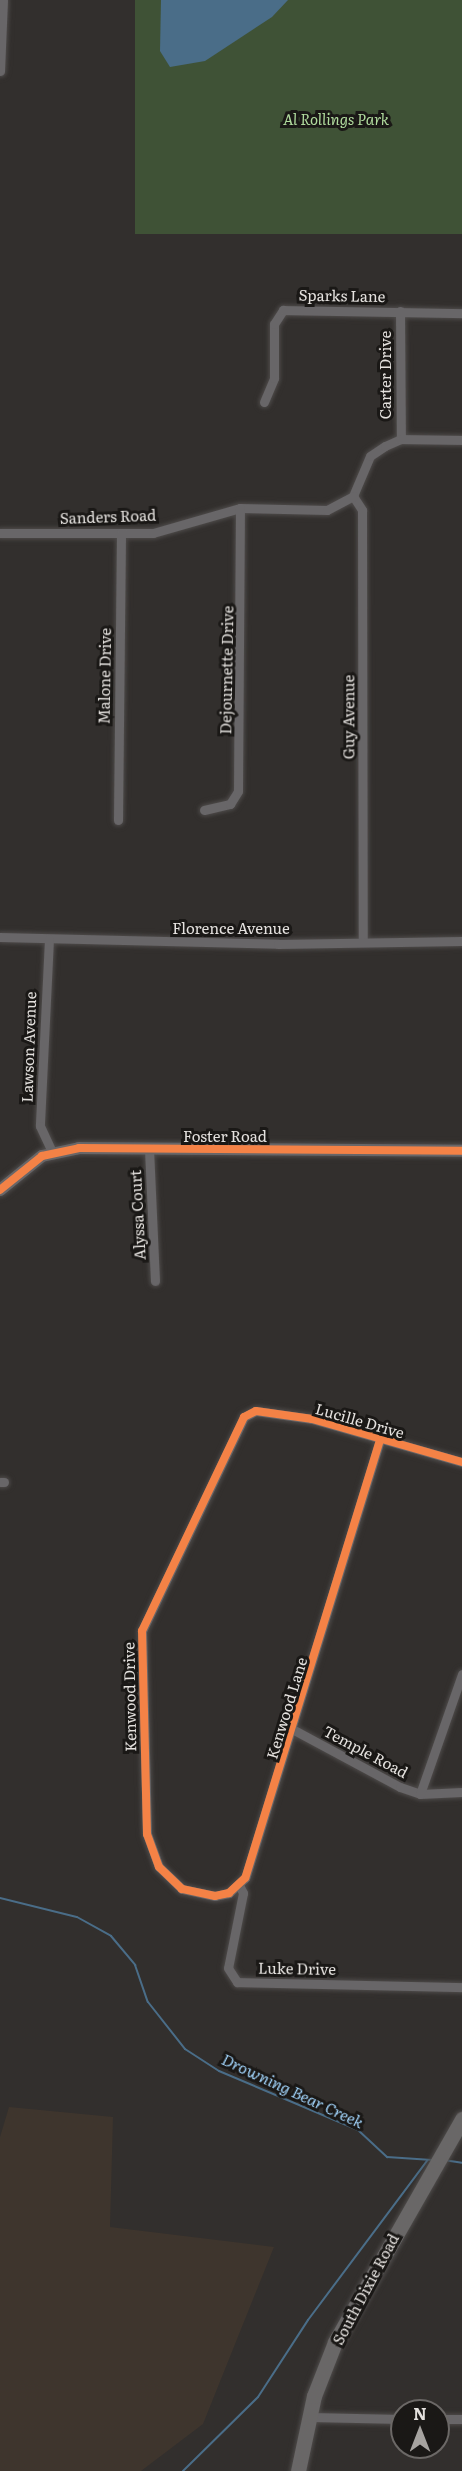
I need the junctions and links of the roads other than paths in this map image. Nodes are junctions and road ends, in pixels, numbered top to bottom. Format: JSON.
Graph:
{"nodes":[{"id":1,"x":3,"y":0,"type":"edge"},
{"id":2,"x":0,"y":71,"type":"edge"},
{"id":3,"x":400,"y":311,"type":"junction"},
{"id":4,"x":462,"y":313,"type":"edge"},
{"id":5,"x":264,"y":402,"type":"dead end"},
{"id":6,"x":401,"y":439,"type":"junction"},
{"id":7,"x":462,"y":440,"type":"edge"},
{"id":8,"x":353,"y":496,"type":"junction"},
{"id":9,"x":240,"y":508,"type":"junction"},
{"id":10,"x":0,"y":533,"type":"edge"},
{"id":11,"x":121,"y":533,"type":"junction"},
{"id":12,"x":204,"y":810,"type":"dead end"},
{"id":13,"x":118,"y":820,"type":"dead end"},
{"id":14,"x":0,"y":938,"type":"edge"},
{"id":15,"x":50,"y":939,"type":"junction"},
{"id":16,"x":363,"y":940,"type":"junction"},
{"id":17,"x":462,"y":941,"type":"edge"},
{"id":18,"x":149,"y":1149,"type":"junction"},
{"id":19,"x":462,"y":1151,"type":"edge"},
{"id":20,"x":52,"y":1154,"type":"junction"},
{"id":21,"x":0,"y":1190,"type":"edge"},
{"id":22,"x":155,"y":1281,"type":"dead end"},
{"id":23,"x":250,"y":1412,"type":"joint"},
{"id":24,"x":380,"y":1440,"type":"junction"},
{"id":25,"x":462,"y":1462,"type":"edge"},
{"id":26,"x":462,"y":1674,"type":"edge"},
{"id":27,"x":294,"y":1730,"type":"junction"},
{"id":28,"x":462,"y":1792,"type":"edge"},
{"id":29,"x":420,"y":1794,"type":"junction"},
{"id":30,"x":239,"y":1885,"type":"junction"},
{"id":31,"x":462,"y":1987,"type":"edge"},
{"id":32,"x":459,"y":2124,"type":"edge"},
{"id":33,"x":309,"y":2417,"type":"junction"},
{"id":34,"x":390,"y":2419,"type":"edge"},
{"id":35,"x":298,"y":2471,"type":"edge"}],
"edges":[{"from":1,"to":2,"type":"street"},
{"from":3,"to":4,"type":"street","name":"Sparks Lane"},
{"from":3,"to":5,"type":"street","name":"Sparks Lane"},
{"from":3,"to":6,"type":"street","name":"Carter Drive"},
{"from":6,"to":7,"type":"street"},
{"from":6,"to":8,"type":"street"},
{"from":8,"to":9,"type":"street","name":"Sanders Road"},
{"from":8,"to":16,"type":"street","name":"Guy Avenue"},
{"from":9,"to":11,"type":"street","name":"Sanders Road"},
{"from":9,"to":12,"type":"street","name":"Dejournette Drive"},
{"from":10,"to":11,"type":"street","name":"Sanders Road"},
{"from":11,"to":13,"type":"street","name":"Malone Drive"},
{"from":14,"to":15,"type":"street","name":"Florence Avenue"},
{"from":15,"to":16,"type":"street","name":"Florence Avenue"},
{"from":15,"to":20,"type":"street","name":"Lawson Avenue"},
{"from":16,"to":17,"type":"street","name":"Florence Avenue"},
{"from":18,"to":19,"type":"street","name":"Foster Road"},
{"from":18,"to":20,"type":"street","name":"Foster Road"},
{"from":18,"to":22,"type":"street","name":"Alyssa Court"},
{"from":20,"to":21,"type":"street","name":"Foster Road"},
{"from":23,"to":24,"type":"street","name":"Lucille Drive"},
{"from":23,"to":30,"type":"street","name":"Kenwood Drive"},
{"from":24,"to":25,"type":"street","name":"Lucille Drive"},
{"from":24,"to":27,"type":"street","name":"Kenwood Lane"},
{"from":26,"to":29,"type":"street"},
{"from":27,"to":29,"type":"street","name":"Temple Road"},
{"from":27,"to":30,"type":"street","name":"Kenwood Lane"},
{"from":28,"to":29,"type":"street","name":"Temple Road"},
{"from":30,"to":31,"type":"street","name":"Luke Drive"},
{"from":32,"to":33,"type":"main road","name":"South Dixie Road"},
{"from":33,"to":34,"type":"street"},
{"from":33,"to":35,"type":"main road","name":"South Dixie Road"}]}
